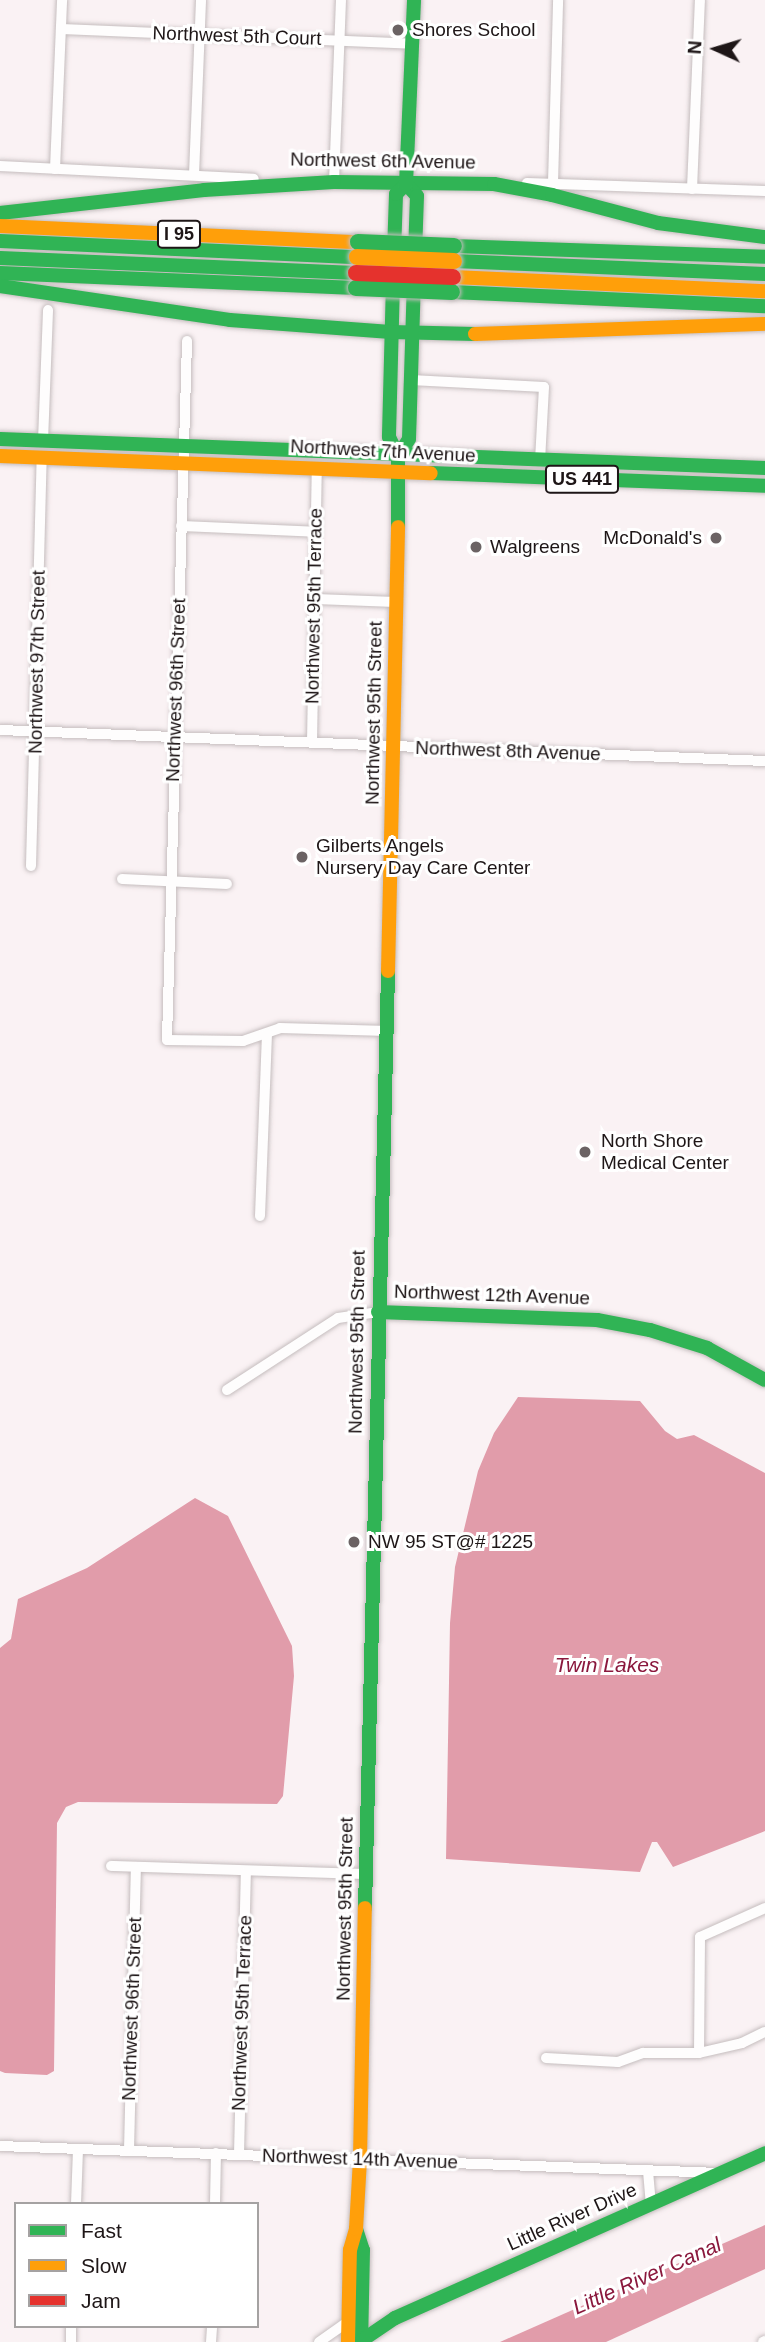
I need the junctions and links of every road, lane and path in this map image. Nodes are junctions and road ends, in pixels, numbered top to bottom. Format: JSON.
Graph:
{"nodes":[{"id":1,"x":62,"y":0,"type":"edge"},
{"id":2,"x":201,"y":0,"type":"edge"},
{"id":3,"x":341,"y":0,"type":"edge"},
{"id":4,"x":414,"y":0,"type":"edge"},
{"id":5,"x":558,"y":0,"type":"edge"},
{"id":6,"x":700,"y":0,"type":"edge"},
{"id":7,"x":61,"y":29,"type":"junction"},
{"id":8,"x":200,"y":34,"type":"junction"},
{"id":9,"x":339,"y":41,"type":"junction"},
{"id":10,"x":413,"y":44,"type":"junction"},
{"id":11,"x":0,"y":166,"type":"edge"},
{"id":12,"x":55,"y":169,"type":"junction"},
{"id":13,"x":194,"y":176,"type":"junction"},
{"id":14,"x":334,"y":182,"type":"junction"},
{"id":15,"x":553,"y":183,"type":"junction"},
{"id":16,"x":406,"y":184,"type":"junction"},
{"id":17,"x":494,"y":184,"type":"junction"},
{"id":18,"x":692,"y":189,"type":"junction"},
{"id":19,"x":765,"y":191,"type":"edge"},
{"id":20,"x":0,"y":214,"type":"edge"},
{"id":21,"x":0,"y":226,"type":"edge"},
{"id":22,"x":765,"y":237,"type":"edge"},
{"id":23,"x":0,"y":241,"type":"edge"},
{"id":24,"x":357,"y":249,"type":"junction"},
{"id":25,"x":765,"y":257,"type":"edge"},
{"id":26,"x":0,"y":258,"type":"edge"},
{"id":27,"x":453,"y":269,"type":"junction"},
{"id":28,"x":0,"y":273,"type":"edge"},
{"id":29,"x":765,"y":274,"type":"edge"},
{"id":30,"x":356,"y":281,"type":"junction"},
{"id":31,"x":0,"y":286,"type":"edge"},
{"id":32,"x":765,"y":291,"type":"edge"},
{"id":33,"x":765,"y":306,"type":"edge"},
{"id":34,"x":48,"y":310,"type":"dead end"},
{"id":35,"x":765,"y":324,"type":"edge"},
{"id":36,"x":391,"y":332,"type":"junction"},
{"id":37,"x":412,"y":332,"type":"junction"},
{"id":38,"x":187,"y":341,"type":"dead end"},
{"id":39,"x":411,"y":380,"type":"junction"},
{"id":40,"x":0,"y":439,"type":"edge"},
{"id":41,"x":43,"y":441,"type":"junction"},
{"id":42,"x":107,"y":444,"type":"junction"},
{"id":43,"x":0,"y":456,"type":"edge"},
{"id":44,"x":183,"y":456,"type":"junction"},
{"id":45,"x":398,"y":456,"type":"junction"},
{"id":46,"x":42,"y":458,"type":"junction"},
{"id":47,"x":540,"y":460,"type":"junction"},
{"id":48,"x":660,"y":464,"type":"junction"},
{"id":49,"x":762,"y":468,"type":"edge"},
{"id":50,"x":317,"y":470,"type":"junction"},
{"id":51,"x":399,"y":473,"type":"junction"},
{"id":52,"x":581,"y":479,"type":"junction"},
{"id":53,"x":703,"y":484,"type":"junction"},
{"id":54,"x":765,"y":486,"type":"edge"},
{"id":55,"x":181,"y":526,"type":"junction"},
{"id":56,"x":316,"y":533,"type":"junction"},
{"id":57,"x":314,"y":599,"type":"junction"},
{"id":58,"x":397,"y":602,"type":"junction"},
{"id":59,"x":0,"y":730,"type":"edge"},
{"id":60,"x":36,"y":732,"type":"junction"},
{"id":61,"x":173,"y":737,"type":"junction"},
{"id":62,"x":312,"y":743,"type":"junction"},
{"id":63,"x":395,"y":748,"type":"junction"},
{"id":64,"x":765,"y":761,"type":"edge"},
{"id":65,"x":31,"y":866,"type":"dead end"},
{"id":66,"x":122,"y":879,"type":"dead end"},
{"id":67,"x":172,"y":881,"type":"junction"},
{"id":68,"x":227,"y":884,"type":"dead end"},
{"id":69,"x":388,"y":1031,"type":"junction"},
{"id":70,"x":267,"y":1034,"type":"junction"},
{"id":71,"x":260,"y":1216,"type":"dead end"},
{"id":72,"x":378,"y":1312,"type":"junction"},
{"id":73,"x":765,"y":1380,"type":"edge"},
{"id":74,"x":227,"y":1390,"type":"dead end"},
{"id":75,"x":111,"y":1866,"type":"dead end"},
{"id":76,"x":136,"y":1867,"type":"junction"},
{"id":77,"x":246,"y":1872,"type":"junction"},
{"id":78,"x":367,"y":1874,"type":"junction"},
{"id":79,"x":765,"y":1908,"type":"edge"},
{"id":80,"x":765,"y":2032,"type":"edge"},
{"id":81,"x":699,"y":2053,"type":"junction"},
{"id":82,"x":547,"y":2058,"type":"dead end"},
{"id":83,"x":0,"y":2146,"type":"edge"},
{"id":84,"x":78,"y":2149,"type":"junction"},
{"id":85,"x":129,"y":2150,"type":"junction"},
{"id":86,"x":216,"y":2153,"type":"junction"},
{"id":87,"x":765,"y":2153,"type":"edge"},
{"id":88,"x":239,"y":2154,"type":"junction"},
{"id":89,"x":360,"y":2159,"type":"junction"},
{"id":90,"x":648,"y":2171,"type":"junction"},
{"id":91,"x":721,"y":2173,"type":"junction"},
{"id":92,"x":76,"y":2202,"type":"edge"},
{"id":93,"x":215,"y":2202,"type":"edge"},
{"id":94,"x":651,"y":2204,"type":"junction"},
{"id":95,"x":356,"y":2229,"type":"junction"},
{"id":96,"x":362,"y":2310,"type":"junction"},
{"id":97,"x":395,"y":2318,"type":"junction"},
{"id":98,"x":348,"y":2322,"type":"junction"},
{"id":99,"x":320,"y":2342,"type":"edge"},
{"id":100,"x":357,"y":2342,"type":"edge"}],
"edges":[{"from":1,"to":7,"type":"street"},
{"from":2,"to":8,"type":"street"},
{"from":3,"to":9,"type":"street"},
{"from":4,"to":10,"type":"main road","name":"Northwest 95th Street"},
{"from":5,"to":15,"type":"street"},
{"from":6,"to":18,"type":"street"},
{"from":7,"to":8,"type":"street","name":"Northwest 5th Court"},
{"from":7,"to":12,"type":"street"},
{"from":8,"to":9,"type":"street","name":"Northwest 5th Court"},
{"from":8,"to":13,"type":"street"},
{"from":9,"to":10,"type":"street","name":"Northwest 5th Court"},
{"from":9,"to":14,"type":"street"},
{"from":10,"to":16,"type":"main road","name":"Northwest 95th Street"},
{"from":11,"to":12,"type":"street","name":"Northwest 6th Avenue"},
{"from":12,"to":13,"type":"street","name":"Northwest 6th Avenue"},
{"from":13,"to":14,"type":"street","name":"Northwest 6th Avenue"},
{"from":14,"to":16,"type":"main road","name":"Northwest 6th Avenue"},
{"from":14,"to":20,"type":"main road"},
{"from":15,"to":17,"type":"street","name":"Northwest 6th Avenue"},
{"from":15,"to":18,"type":"street","name":"Northwest 6th Avenue"},
{"from":16,"to":17,"type":"main road","name":"Northwest 6th Avenue"},
{"from":16,"to":36,"type":"main road","name":"Northwest 95th Street"},
{"from":16,"to":37,"type":"main road","name":"Northwest 95th Street"},
{"from":17,"to":22,"type":"main road"},
{"from":18,"to":19,"type":"street","name":"Northwest 6th Avenue"},
{"from":21,"to":24,"type":"main road","number":"I 95"},
{"from":23,"to":24,"type":"main road"},
{"from":24,"to":27,"type":"main road","number":"I 95","bridge":true},
{"from":25,"to":27,"type":"main road","number":"I 95"},
{"from":26,"to":30,"type":"main road"},
{"from":27,"to":29,"type":"main road"},
{"from":27,"to":30,"type":"main road","number":"I 95","bridge":true},
{"from":27,"to":32,"type":"main road"},
{"from":27,"to":33,"type":"main road","number":"I 95"},
{"from":28,"to":30,"type":"main road","number":"I 95"},
{"from":31,"to":36,"type":"main road"},
{"from":34,"to":41,"type":"street"},
{"from":35,"to":37,"type":"main road"},
{"from":36,"to":37,"type":"main road"},
{"from":36,"to":45,"type":"main road","name":"Northwest 95th Street"},
{"from":37,"to":39,"type":"main road","name":"Northwest 95th Street"},
{"from":38,"to":44,"type":"street","name":"Northwest 96th Street"},
{"from":39,"to":45,"type":"main road","name":"Northwest 95th Street"},
{"from":39,"to":47,"type":"street"},
{"from":40,"to":41,"type":"main road","name":"Northwest 7th Avenue","number":"US 441"},
{"from":41,"to":42,"type":"main road","name":"Northwest 7th Avenue","number":"US 441"},
{"from":42,"to":44,"type":"main road","name":"Northwest 7th Avenue","number":"US 441"},
{"from":42,"to":46,"type":"main road"},
{"from":43,"to":46,"type":"main road","name":"Northwest 7th Avenue","number":"US 441"},
{"from":44,"to":45,"type":"main road","name":"Northwest 7th Avenue","number":"US 441"},
{"from":44,"to":46,"type":"main road","name":"Northwest 7th Avenue","number":"US 441"},
{"from":44,"to":50,"type":"main road","name":"Northwest 7th Avenue","number":"US 441"},
{"from":44,"to":55,"type":"street","name":"Northwest 96th Street"},
{"from":45,"to":47,"type":"main road","name":"Northwest 7th Avenue","number":"US 441"},
{"from":45,"to":51,"type":"main road","name":"Northwest 95th Street"},
{"from":46,"to":60,"type":"street","name":"Northwest 97th Street"},
{"from":47,"to":48,"type":"main road","name":"Northwest 7th Avenue","number":"US 441"},
{"from":48,"to":49,"type":"main road","name":"Northwest 7th Avenue","number":"US 441"},
{"from":48,"to":52,"type":"main road"},
{"from":49,"to":53,"type":"main road"},
{"from":50,"to":51,"type":"main road","name":"Northwest 7th Avenue","number":"US 441"},
{"from":50,"to":56,"type":"street","name":"Northwest 95th Terrace"},
{"from":51,"to":52,"type":"main road","name":"Northwest 7th Avenue","number":"US 441"},
{"from":51,"to":58,"type":"main road","name":"Northwest 95th Street"},
{"from":52,"to":53,"type":"main road","name":"Northwest 7th Avenue","number":"US 441"},
{"from":53,"to":54,"type":"main road","name":"Northwest 7th Avenue","number":"US 441"},
{"from":55,"to":56,"type":"street"},
{"from":55,"to":61,"type":"street","name":"Northwest 96th Street"},
{"from":56,"to":57,"type":"street","name":"Northwest 95th Terrace"},
{"from":57,"to":58,"type":"street"},
{"from":57,"to":62,"type":"street","name":"Northwest 95th Terrace"},
{"from":58,"to":63,"type":"main road","name":"Northwest 95th Street"},
{"from":59,"to":60,"type":"street","name":"Northwest 8th Avenue"},
{"from":60,"to":61,"type":"street","name":"Northwest 8th Avenue"},
{"from":60,"to":65,"type":"street","name":"Northwest 97th Street"},
{"from":61,"to":62,"type":"street","name":"Northwest 8th Avenue"},
{"from":61,"to":67,"type":"street","name":"Northwest 96th Street"},
{"from":62,"to":63,"type":"street","name":"Northwest 8th Avenue"},
{"from":63,"to":64,"type":"street","name":"Northwest 8th Avenue"},
{"from":63,"to":69,"type":"main road","name":"Northwest 95th Street"},
{"from":66,"to":67,"type":"street"},
{"from":67,"to":68,"type":"street"},
{"from":67,"to":70,"type":"street","name":"Northwest 96th Street"},
{"from":69,"to":70,"type":"street"},
{"from":69,"to":72,"type":"main road","name":"Northwest 95th Street"},
{"from":70,"to":71,"type":"street"},
{"from":72,"to":73,"type":"main road","name":"Northwest 12th Avenue"},
{"from":72,"to":74,"type":"street","name":"Northwest 12th Avenue"},
{"from":72,"to":78,"type":"main road","name":"Northwest 95th Street"},
{"from":75,"to":76,"type":"street"},
{"from":76,"to":77,"type":"street"},
{"from":76,"to":85,"type":"street","name":"Northwest 96th Street"},
{"from":77,"to":78,"type":"street"},
{"from":77,"to":88,"type":"street","name":"Northwest 95th Terrace"},
{"from":78,"to":89,"type":"main road","name":"Northwest 95th Street"},
{"from":79,"to":81,"type":"street"},
{"from":80,"to":81,"type":"street"},
{"from":81,"to":82,"type":"street"},
{"from":83,"to":84,"type":"street","name":"Northwest 14th Avenue"},
{"from":84,"to":85,"type":"street","name":"Northwest 14th Avenue"},
{"from":84,"to":92,"type":"street"},
{"from":85,"to":86,"type":"street","name":"Northwest 14th Avenue"},
{"from":86,"to":88,"type":"street","name":"Northwest 14th Avenue"},
{"from":86,"to":93,"type":"street"},
{"from":87,"to":91,"type":"main road","name":"Little River Drive"},
{"from":88,"to":89,"type":"street","name":"Northwest 14th Avenue"},
{"from":89,"to":90,"type":"street","name":"Northwest 14th Avenue"},
{"from":89,"to":95,"type":"main road","name":"Northwest 95th Street"},
{"from":90,"to":91,"type":"street","name":"Northwest 14th Avenue"},
{"from":90,"to":94,"type":"street"},
{"from":91,"to":94,"type":"main road","name":"Little River Drive"},
{"from":94,"to":97,"type":"main road","name":"Little River Drive"},
{"from":95,"to":96,"type":"main road","name":"Northwest 95th Street"},
{"from":95,"to":98,"type":"main road","name":"Northwest 95th Street"},
{"from":96,"to":97,"type":"main road"},
{"from":96,"to":100,"type":"main road","name":"Northwest 95th Street"},
{"from":97,"to":100,"type":"main road","name":"Little River Drive"},
{"from":98,"to":99,"type":"street"},
{"from":98,"to":100,"type":"main road","name":"Northwest 95th Street"}]}
